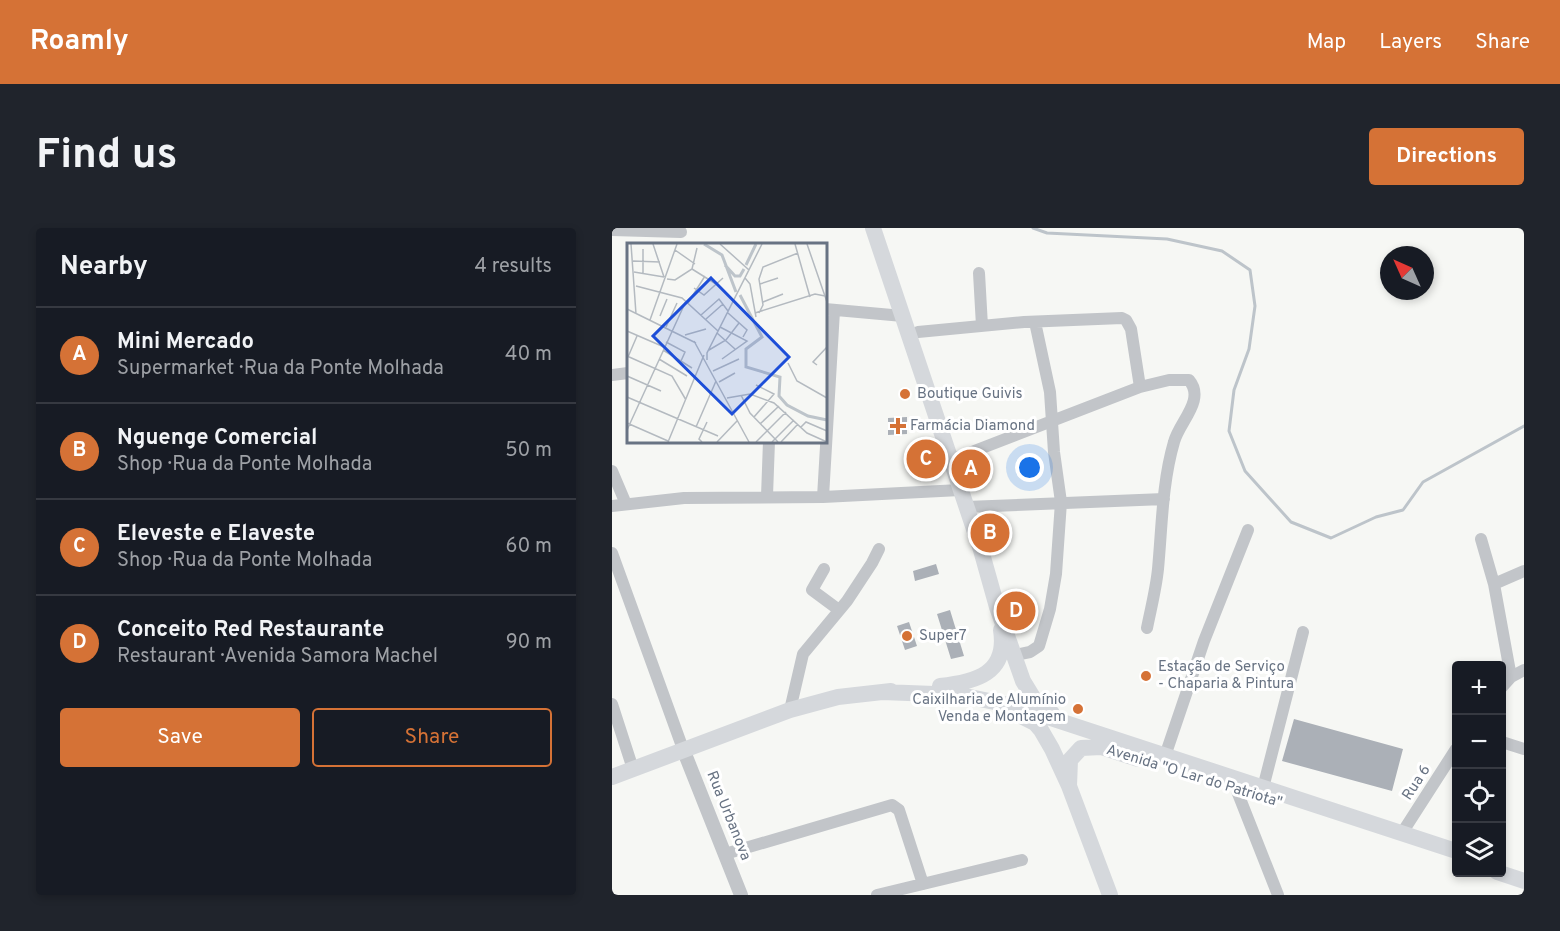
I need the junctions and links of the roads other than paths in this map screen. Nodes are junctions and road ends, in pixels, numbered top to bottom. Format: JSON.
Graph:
{"nodes":[{"id":1,"x":873,"y":228,"type":"edge"},
{"id":2,"x":615,"y":229,"type":"edge"},
{"id":3,"x":681,"y":235,"type":"edge"},
{"id":4,"x":979,"y":273,"type":"dead end"},
{"id":5,"x":829,"y":310,"type":"edge"},
{"id":6,"x":903,"y":316,"type":"junction"},
{"id":7,"x":1035,"y":322,"type":"junction"},
{"id":8,"x":982,"y":326,"type":"junction"},
{"id":9,"x":918,"y":332,"type":"dead end"},
{"id":10,"x":627,"y":373,"type":"edge"},
{"id":11,"x":612,"y":375,"type":"edge"},
{"id":12,"x":1140,"y":387,"type":"junction"},
{"id":13,"x":826,"y":404,"type":"edge"},
{"id":14,"x":1052,"y":420,"type":"junction"},
{"id":15,"x":769,"y":442,"type":"edge"},
{"id":16,"x":825,"y":442,"type":"edge"},
{"id":17,"x":951,"y":460,"type":"junction"},
{"id":18,"x":612,"y":471,"type":"edge"},
{"id":19,"x":960,"y":490,"type":"junction"},
{"id":20,"x":767,"y":496,"type":"junction"},
{"id":21,"x":823,"y":497,"type":"junction"},
{"id":22,"x":1164,"y":499,"type":"junction"},
{"id":23,"x":1061,"y":502,"type":"junction"},
{"id":24,"x":626,"y":504,"type":"junction"},
{"id":25,"x":612,"y":506,"type":"edge"},
{"id":26,"x":966,"y":507,"type":"junction"},
{"id":27,"x":1248,"y":530,"type":"dead end"},
{"id":28,"x":1480,"y":539,"type":"dead end"},
{"id":29,"x":879,"y":549,"type":"dead end"},
{"id":30,"x":612,"y":553,"type":"edge"},
{"id":31,"x":824,"y":569,"type":"dead end"},
{"id":32,"x":1524,"y":571,"type":"edge"},
{"id":33,"x":1494,"y":584,"type":"junction"},
{"id":34,"x":997,"y":607,"type":"junction"},
{"id":35,"x":839,"y":610,"type":"junction"},
{"id":36,"x":1147,"y":628,"type":"dead end"},
{"id":37,"x":1303,"y":632,"type":"dead end"},
{"id":38,"x":1015,"y":655,"type":"junction"},
{"id":39,"x":1524,"y":670,"type":"edge"},
{"id":40,"x":1511,"y":677,"type":"junction"},
{"id":41,"x":1506,"y":683,"type":"edge"},
{"id":42,"x":882,"y":692,"type":"junction"},
{"id":43,"x":960,"y":695,"type":"junction"},
{"id":44,"x":612,"y":704,"type":"edge"},
{"id":45,"x":790,"y":710,"type":"junction"},
{"id":46,"x":1068,"y":723,"type":"junction"},
{"id":47,"x":1506,"y":743,"type":"edge"},
{"id":48,"x":684,"y":749,"type":"junction"},
{"id":49,"x":1524,"y":749,"type":"edge"},
{"id":50,"x":1452,"y":755,"type":"edge"},
{"id":51,"x":1165,"y":756,"type":"junction"},
{"id":52,"x":633,"y":769,"type":"junction"},
{"id":53,"x":612,"y":777,"type":"edge"},
{"id":54,"x":1069,"y":786,"type":"junction"},
{"id":55,"x":1263,"y":788,"type":"junction"},
{"id":56,"x":1237,"y":791,"type":"junction"},
{"id":57,"x":1402,"y":833,"type":"junction"},
{"id":58,"x":1452,"y":850,"type":"edge"},
{"id":59,"x":725,"y":854,"type":"junction"},
{"id":60,"x":1452,"y":859,"type":"edge"},
{"id":61,"x":1022,"y":860,"type":"dead end"},
{"id":62,"x":1506,"y":866,"type":"edge"},
{"id":63,"x":1524,"y":873,"type":"edge"},
{"id":64,"x":1506,"y":876,"type":"edge"},
{"id":65,"x":1524,"y":881,"type":"edge"},
{"id":66,"x":923,"y":884,"type":"junction"},
{"id":67,"x":741,"y":895,"type":"edge"},
{"id":68,"x":877,"y":895,"type":"edge"},
{"id":69,"x":1110,"y":895,"type":"edge"},
{"id":70,"x":1278,"y":895,"type":"edge"}],
"edges":[{"from":1,"to":6,"type":"main road"},
{"from":2,"to":3,"type":"street"},
{"from":4,"to":8,"type":"street"},
{"from":5,"to":6,"type":"street"},
{"from":5,"to":13,"type":"street"},
{"from":6,"to":17,"type":"main road"},
{"from":7,"to":8,"type":"street"},
{"from":7,"to":12,"type":"street"},
{"from":7,"to":14,"type":"street"},
{"from":8,"to":9,"type":"street"},
{"from":10,"to":11,"type":"street"},
{"from":12,"to":14,"type":"street"},
{"from":12,"to":22,"type":"street"},
{"from":14,"to":17,"type":"street"},
{"from":14,"to":23,"type":"street"},
{"from":15,"to":20,"type":"street"},
{"from":16,"to":21,"type":"street"},
{"from":17,"to":19,"type":"main road"},
{"from":18,"to":24,"type":"street"},
{"from":19,"to":21,"type":"street"},
{"from":19,"to":26,"type":"main road"},
{"from":20,"to":21,"type":"street"},
{"from":20,"to":24,"type":"street"},
{"from":22,"to":23,"type":"street"},
{"from":22,"to":36,"type":"street"},
{"from":23,"to":26,"type":"street"},
{"from":23,"to":38,"type":"street"},
{"from":24,"to":25,"type":"street"},
{"from":26,"to":34,"type":"main road"},
{"from":27,"to":51,"type":"street"},
{"from":28,"to":33,"type":"street"},
{"from":29,"to":35,"type":"street"},
{"from":30,"to":48,"type":"street"},
{"from":31,"to":35,"type":"street"},
{"from":32,"to":33,"type":"street"},
{"from":33,"to":40,"type":"street"},
{"from":34,"to":38,"type":"main road"},
{"from":34,"to":42,"type":"main road","name":"Avenida \"O Lar do Patriota\""},
{"from":35,"to":45,"type":"street"},
{"from":37,"to":55,"type":"street"},
{"from":38,"to":46,"type":"main road"},
{"from":39,"to":40,"type":"street"},
{"from":40,"to":41,"type":"street"},
{"from":42,"to":43,"type":"main road","name":"Avenida \"O Lar do Patriota\""},
{"from":42,"to":45,"type":"main road","name":"Avenida \"O Lar do Patriota\""},
{"from":43,"to":46,"type":"main road","name":"Avenida \"O Lar do Patriota\""},
{"from":43,"to":54,"type":"main road","name":"Avenida \"O Lar do Patriota\""},
{"from":44,"to":52,"type":"street"},
{"from":45,"to":48,"type":"main road","name":"Avenida \"O Lar do Patriota\""},
{"from":46,"to":51,"type":"main road","name":"Avenida \"O Lar do Patriota\""},
{"from":47,"to":49,"type":"street"},
{"from":48,"to":52,"type":"main road","name":"Avenida \"O Lar do Patriota\""},
{"from":48,"to":59,"type":"street","name":"Rua Urbanova"},
{"from":50,"to":57,"type":"street","name":"Rua 6"},
{"from":51,"to":55,"type":"main road","name":"Avenida \"O Lar do Patriota\""},
{"from":52,"to":53,"type":"main road","name":"Avenida \"O Lar do Patriota\""},
{"from":54,"to":56,"type":"main road","name":"Avenida \"O Lar do Patriota\""},
{"from":54,"to":69,"type":"main road"},
{"from":55,"to":57,"type":"main road","name":"Avenida \"O Lar do Patriota\""},
{"from":56,"to":60,"type":"main road","name":"Avenida \"O Lar do Patriota\""},
{"from":56,"to":70,"type":"street"},
{"from":57,"to":58,"type":"main road","name":"Avenida \"O Lar do Patriota\""},
{"from":59,"to":66,"type":"street"},
{"from":59,"to":67,"type":"street","name":"Rua Urbanova"},
{"from":61,"to":66,"type":"street"},
{"from":62,"to":63,"type":"main road"},
{"from":64,"to":65,"type":"main road"},
{"from":66,"to":68,"type":"street"}]}
